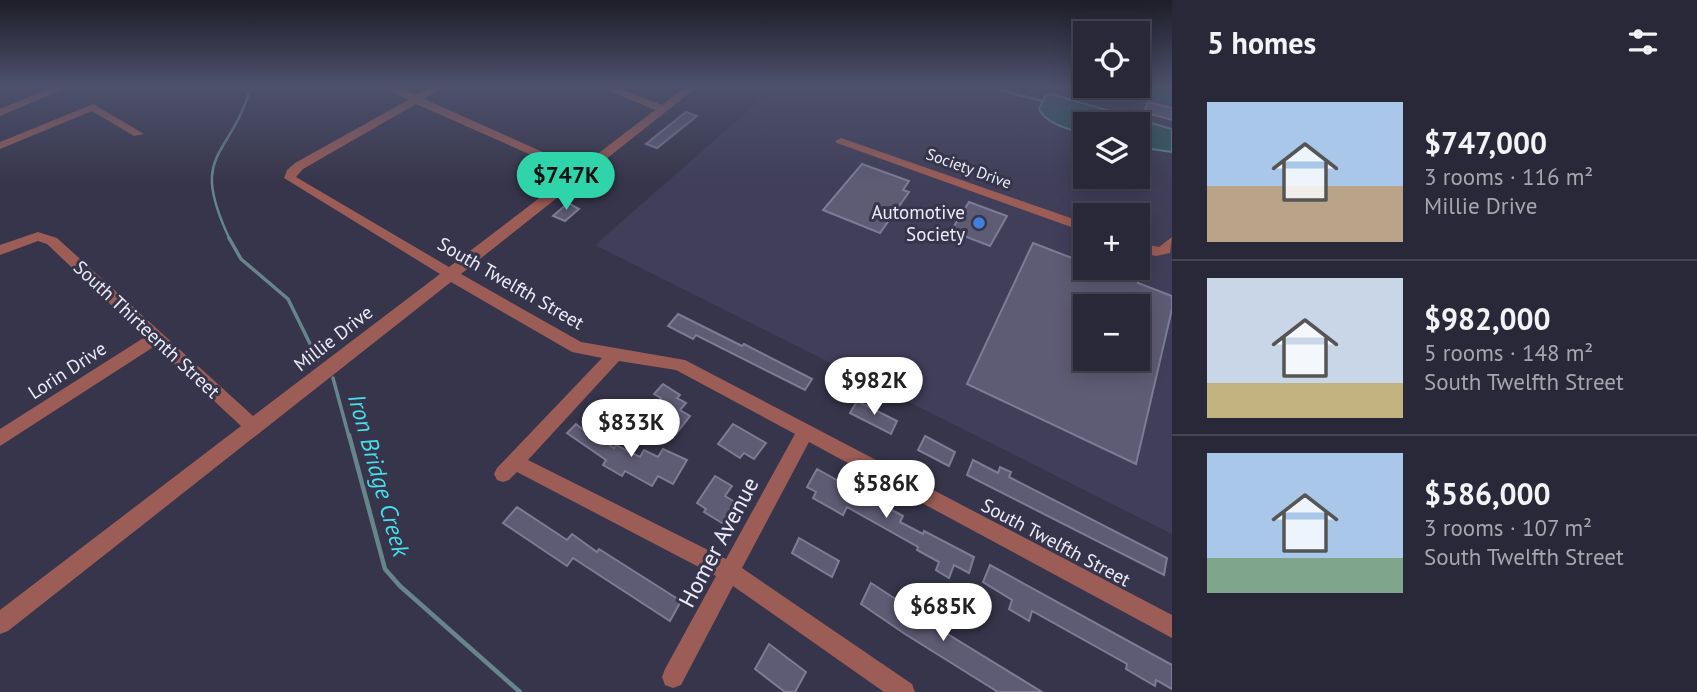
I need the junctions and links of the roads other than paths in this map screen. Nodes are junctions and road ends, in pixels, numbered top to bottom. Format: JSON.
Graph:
{"nodes":[{"id":1,"x":64,"y":119,"type":"edge"},
{"id":2,"x":113,"y":119,"type":"edge"},
{"id":3,"x":382,"y":119,"type":"edge"},
{"id":4,"x":460,"y":119,"type":"edge"},
{"id":5,"x":650,"y":119,"type":"edge"},
{"id":6,"x":138,"y":134,"type":"dead end"},
{"id":7,"x":841,"y":141,"type":"dead end"},
{"id":8,"x":0,"y":146,"type":"edge"},
{"id":9,"x":581,"y":173,"type":"junction"},
{"id":10,"x":1073,"y":225,"type":"edge"},
{"id":11,"x":1172,"y":242,"type":"edge"},
{"id":12,"x":0,"y":250,"type":"edge"},
{"id":13,"x":1150,"y":250,"type":"edge"},
{"id":14,"x":452,"y":273,"type":"junction"},
{"id":15,"x":157,"y":337,"type":"junction"},
{"id":16,"x":615,"y":355,"type":"junction"},
{"id":17,"x":252,"y":426,"type":"junction"},
{"id":18,"x":806,"y":430,"type":"junction"},
{"id":19,"x":0,"y":438,"type":"edge"},
{"id":20,"x":730,"y":572,"type":"junction"},
{"id":21,"x":0,"y":623,"type":"edge"},
{"id":22,"x":1172,"y":627,"type":"edge"},
{"id":23,"x":673,"y":677,"type":"dead end"},
{"id":24,"x":904,"y":692,"type":"edge"}],
"edges":[{"from":1,"to":8,"type":"street"},
{"from":2,"to":6,"type":"street"},
{"from":3,"to":14,"type":"street","name":"South Twelfth Street"},
{"from":4,"to":9,"type":"street"},
{"from":5,"to":9,"type":"street","name":"Millie Drive"},
{"from":7,"to":10,"type":"street","name":"Society Drive"},
{"from":9,"to":14,"type":"street","name":"Millie Drive"},
{"from":11,"to":13,"type":"street"},
{"from":12,"to":15,"type":"street","name":"South Thirteenth Street"},
{"from":14,"to":16,"type":"street","name":"South Twelfth Street"},
{"from":14,"to":17,"type":"street","name":"Millie Drive"},
{"from":15,"to":17,"type":"street","name":"South Thirteenth Street"},
{"from":15,"to":19,"type":"street","name":"Lorin Drive"},
{"from":16,"to":18,"type":"street","name":"South Twelfth Street"},
{"from":16,"to":20,"type":"street"},
{"from":17,"to":21,"type":"street","name":"Millie Drive"},
{"from":18,"to":20,"type":"street","name":"Homer Avenue"},
{"from":18,"to":22,"type":"street","name":"South Twelfth Street"},
{"from":20,"to":23,"type":"street","name":"Homer Avenue"},
{"from":20,"to":24,"type":"street"}]}
